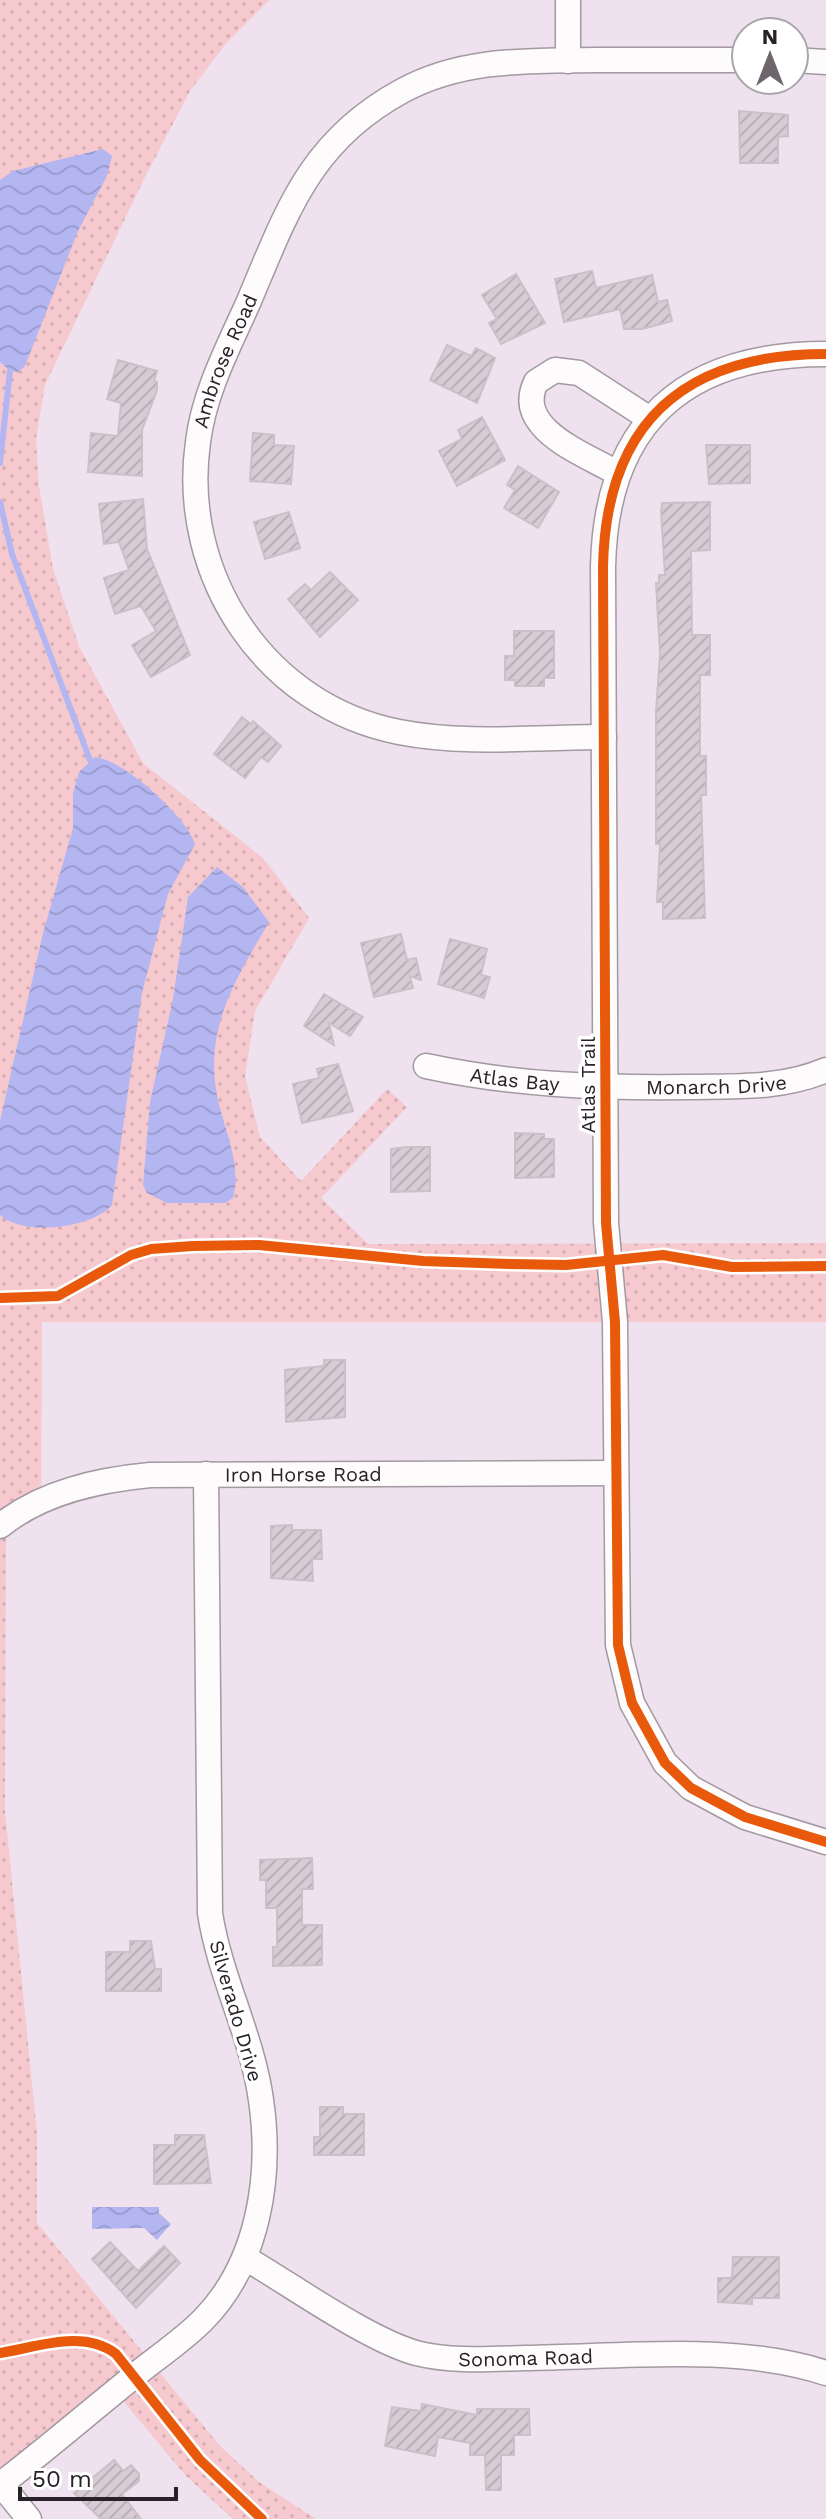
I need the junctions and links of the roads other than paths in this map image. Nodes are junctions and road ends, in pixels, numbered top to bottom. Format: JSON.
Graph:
{"nodes":[{"id":1,"x":568,"y":0,"type":"edge"},
{"id":2,"x":730,"y":60,"type":"edge"},
{"id":3,"x":568,"y":61,"type":"junction"},
{"id":4,"x":826,"y":354,"type":"edge"},
{"id":5,"x":650,"y":419,"type":"junction"},
{"id":6,"x":617,"y":473,"type":"junction"},
{"id":7,"x":604,"y":737,"type":"junction"},
{"id":8,"x":426,"y":1066,"type":"dead end"},
{"id":9,"x":826,"y":1070,"type":"edge"},
{"id":10,"x":606,"y":1088,"type":"junction"},
{"id":11,"x":616,"y":1473,"type":"junction"},
{"id":12,"x":206,"y":1474,"type":"junction"},
{"id":13,"x":0,"y":1526,"type":"edge"},
{"id":14,"x":826,"y":1842,"type":"edge"},
{"id":15,"x":247,"y":2259,"type":"junction"},
{"id":16,"x":826,"y":2373,"type":"edge"},
{"id":17,"x":0,"y":2483,"type":"edge"},
{"id":18,"x":29,"y":2519,"type":"edge"}],
"edges":[{"from":1,"to":3,"type":"street"},
{"from":2,"to":3,"type":"street","name":"Ambrose Road"},
{"from":3,"to":7,"type":"street","name":"Ambrose Road"},
{"from":4,"to":5,"type":"street","name":"Atlas Trail"},
{"from":5,"to":6,"type":"street","name":"Atlas Trail"},
{"from":5,"to":6,"type":"street"},
{"from":6,"to":7,"type":"street","name":"Atlas Trail"},
{"from":7,"to":10,"type":"street","name":"Atlas Trail"},
{"from":8,"to":10,"type":"street","name":"Atlas Bay"},
{"from":9,"to":10,"type":"street","name":"Monarch Drive"},
{"from":10,"to":11,"type":"street","name":"Atlas Trail"},
{"from":11,"to":12,"type":"street","name":"Iron Horse Road"},
{"from":11,"to":14,"type":"street","name":"Atlas Trail"},
{"from":12,"to":13,"type":"street","name":"Iron Horse Road"},
{"from":12,"to":15,"type":"street","name":"Silverado Drive"},
{"from":15,"to":16,"type":"street","name":"Sonoma Road"},
{"from":15,"to":17,"type":"street","name":"Silverado Drive"},
{"from":17,"to":18,"type":"street"}]}
